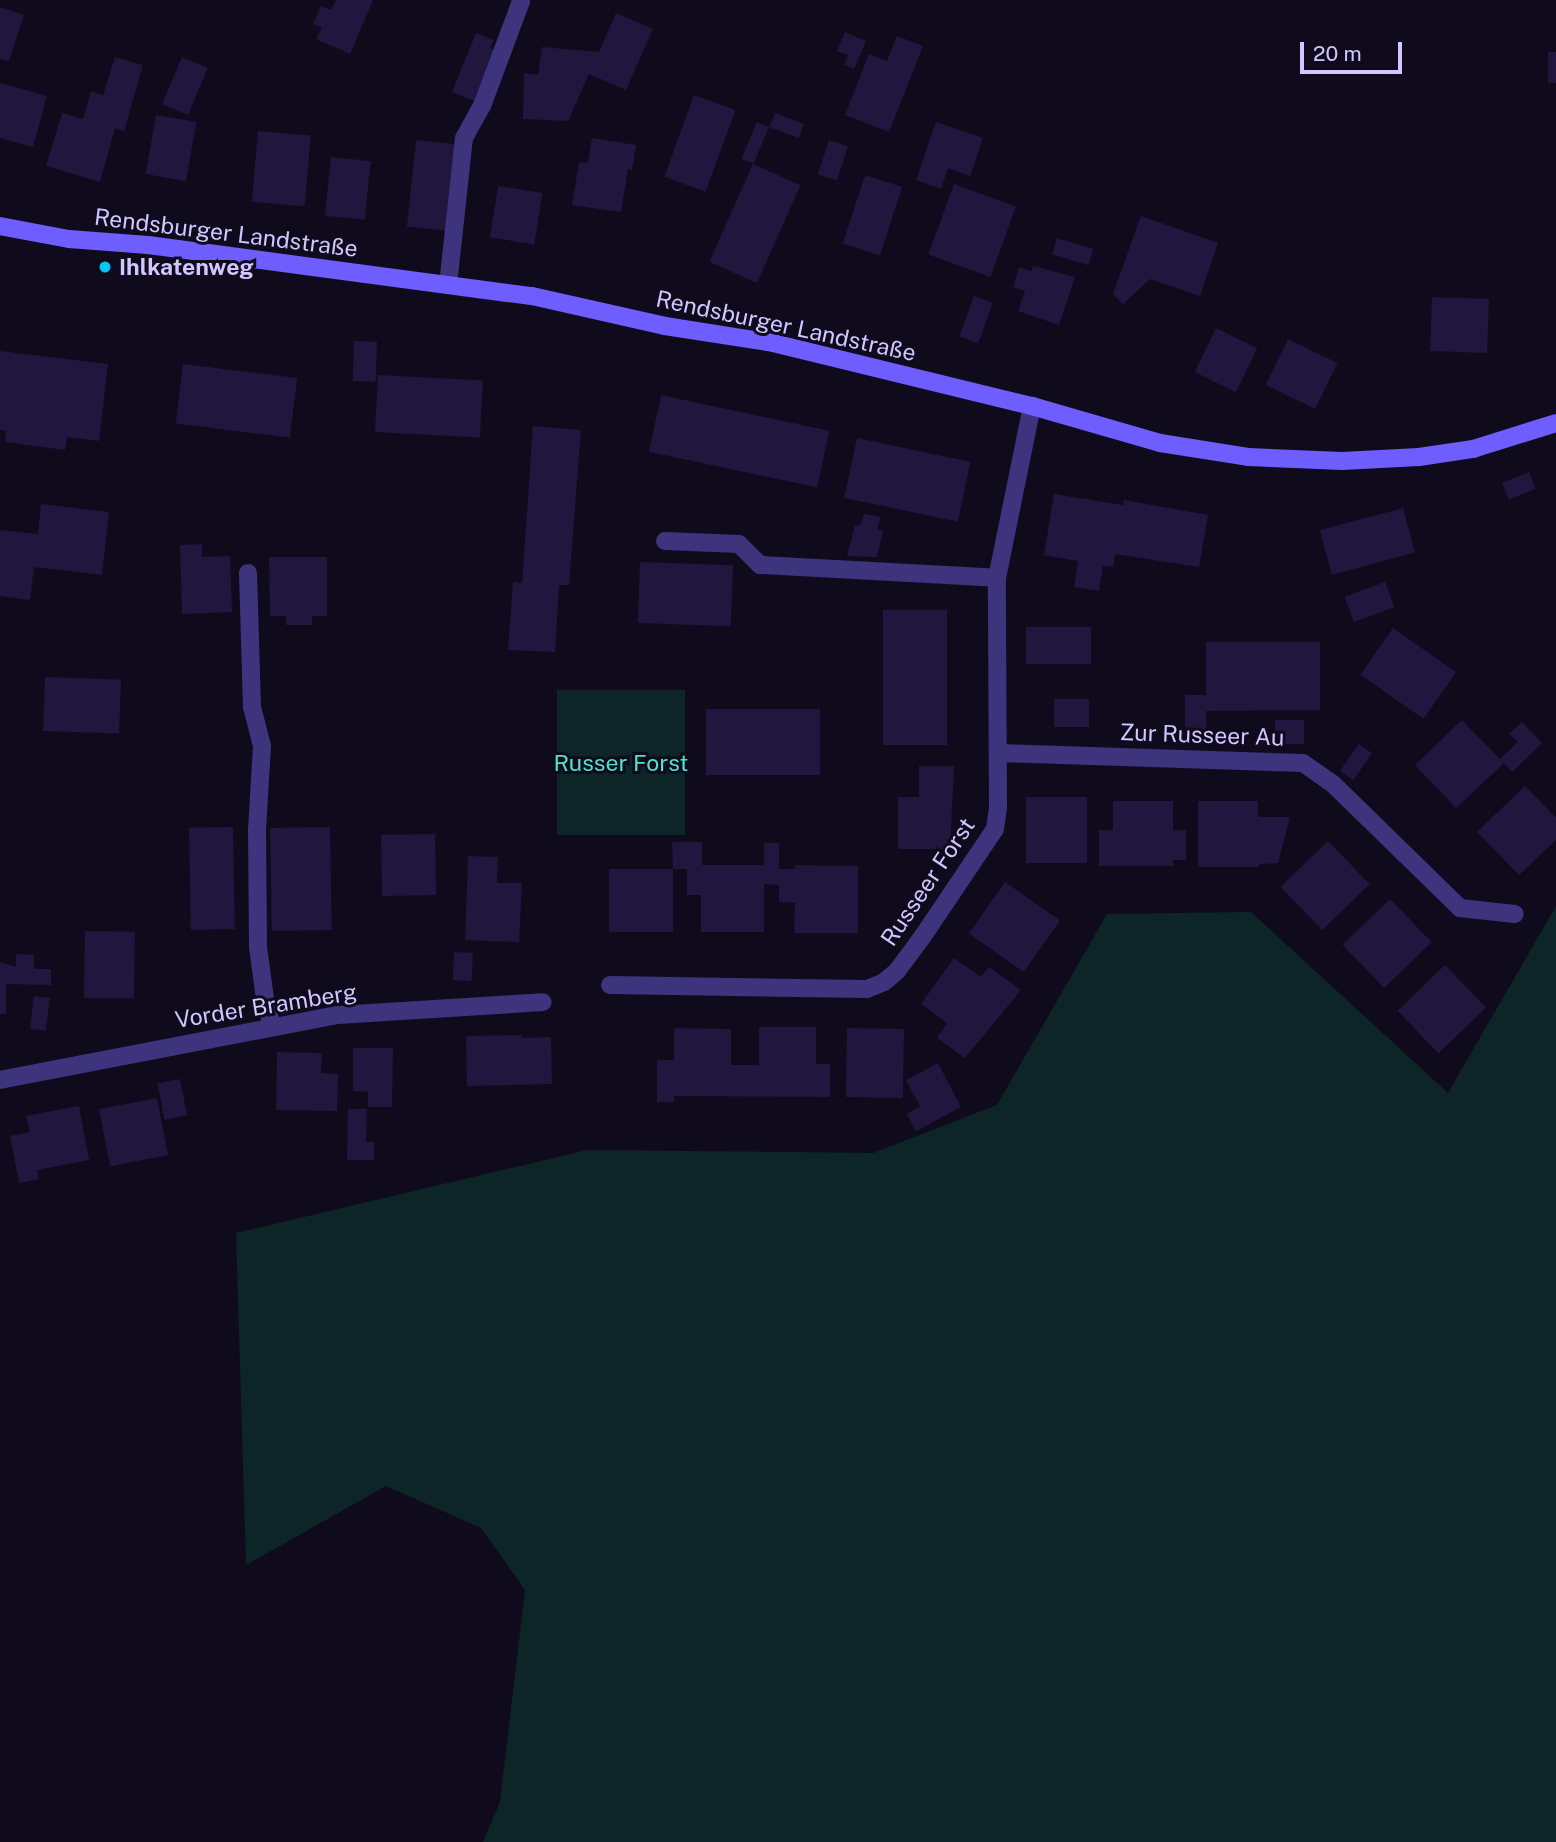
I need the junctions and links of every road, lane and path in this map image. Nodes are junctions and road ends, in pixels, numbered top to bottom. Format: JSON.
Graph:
{"nodes":[{"id":1,"x":521,"y":1,"type":"edge"},
{"id":2,"x":0,"y":226,"type":"edge"},
{"id":3,"x":448,"y":285,"type":"junction"},
{"id":4,"x":1032,"y":406,"type":"junction"},
{"id":5,"x":1556,"y":423,"type":"edge"},
{"id":6,"x":664,"y":541,"type":"dead end"},
{"id":7,"x":248,"y":573,"type":"dead end"},
{"id":8,"x":997,"y":578,"type":"junction"},
{"id":9,"x":998,"y":753,"type":"junction"},
{"id":10,"x":1515,"y":914,"type":"dead end"},
{"id":11,"x":610,"y":985,"type":"dead end"},
{"id":12,"x":543,"y":1002,"type":"dead end"},
{"id":13,"x":272,"y":1027,"type":"junction"},
{"id":14,"x":0,"y":1080,"type":"edge"}],
"edges":[{"from":1,"to":3,"type":"street"},
{"from":2,"to":3,"type":"street","name":"Rendsburger Landstraße"},
{"from":3,"to":4,"type":"street","name":"Rendsburger Landstraße"},
{"from":4,"to":5,"type":"street","name":"Rendsburger Landstraße"},
{"from":4,"to":8,"type":"street","name":"Russeer Forst"},
{"from":6,"to":8,"type":"street"},
{"from":7,"to":13,"type":"street"},
{"from":8,"to":9,"type":"street","name":"Russeer Forst"},
{"from":9,"to":10,"type":"street","name":"Zur Russeer Au"},
{"from":9,"to":11,"type":"street","name":"Russeer Forst"},
{"from":12,"to":13,"type":"street","name":"Vorder Bramberg"},
{"from":13,"to":14,"type":"street","name":"Vorder Bramberg"}]}
